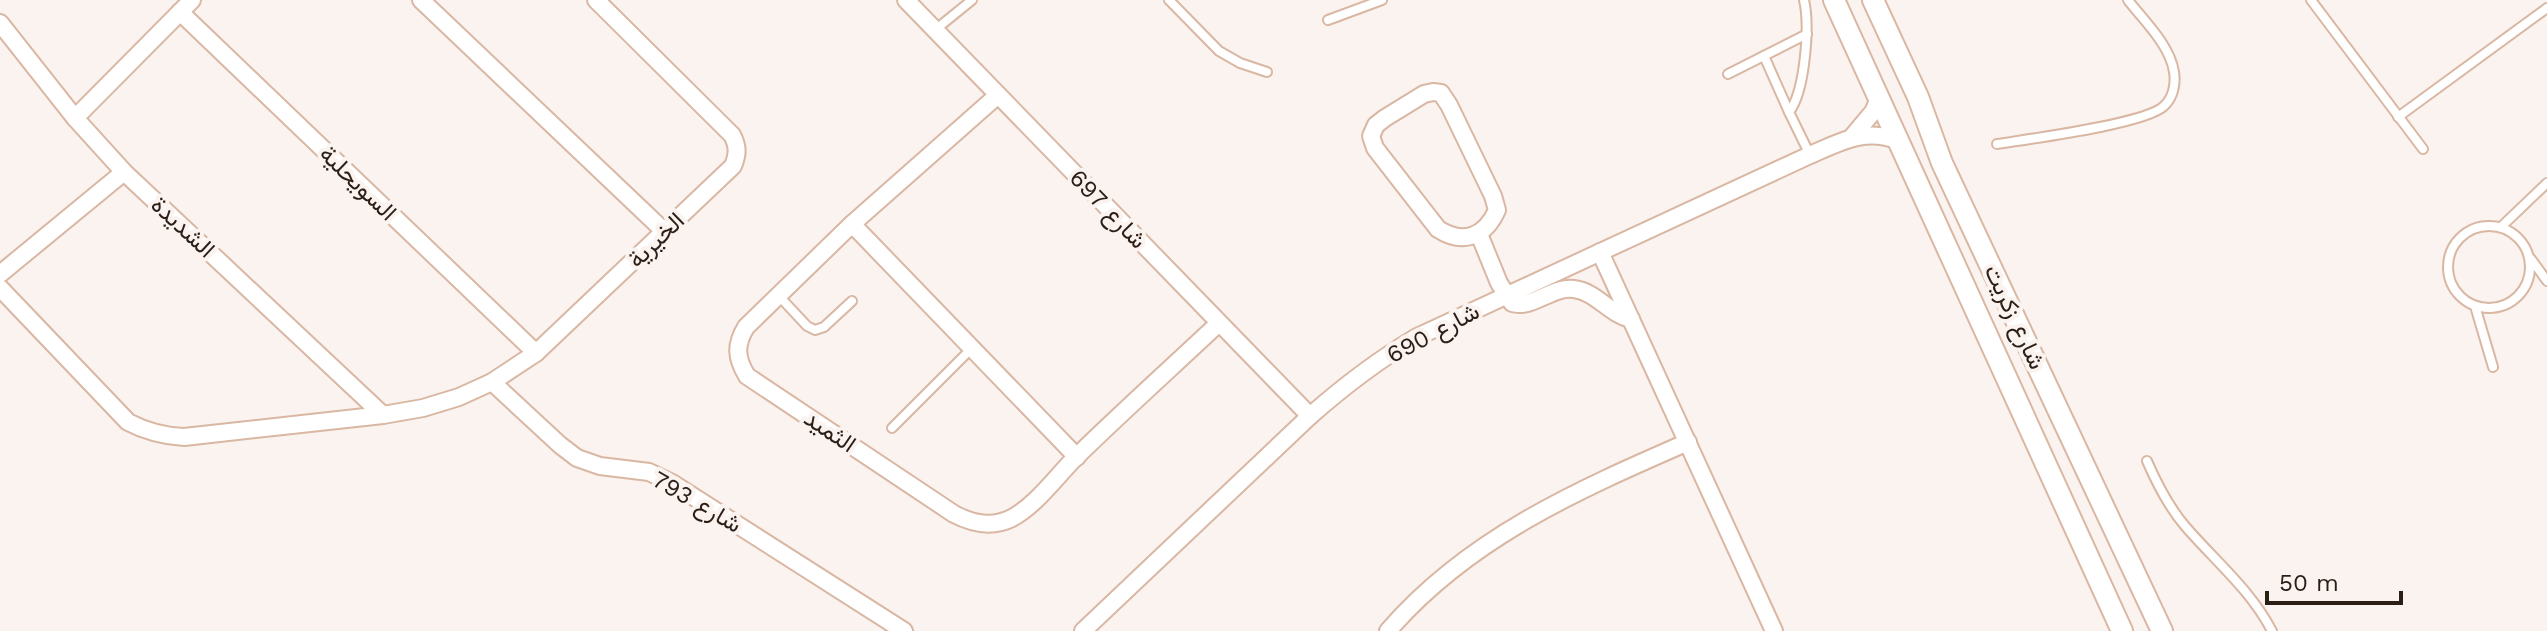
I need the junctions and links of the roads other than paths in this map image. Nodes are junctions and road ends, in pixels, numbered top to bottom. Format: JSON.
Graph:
{"nodes":[{"id":1,"x":421,"y":0,"type":"edge"},
{"id":2,"x":596,"y":0,"type":"edge"},
{"id":3,"x":906,"y":0,"type":"edge"},
{"id":4,"x":972,"y":0,"type":"edge"},
{"id":5,"x":1169,"y":0,"type":"edge"},
{"id":6,"x":1382,"y":0,"type":"edge"},
{"id":7,"x":1804,"y":0,"type":"edge"},
{"id":8,"x":1834,"y":0,"type":"edge"},
{"id":9,"x":1873,"y":0,"type":"edge"},
{"id":10,"x":2128,"y":0,"type":"edge"},
{"id":11,"x":2311,"y":0,"type":"edge"},
{"id":12,"x":186,"y":6,"type":"edge"},
{"id":13,"x":2547,"y":8,"type":"edge"},
{"id":14,"x":1328,"y":20,"type":"dead end"},
{"id":15,"x":0,"y":23,"type":"edge"},
{"id":16,"x":934,"y":30,"type":"junction"},
{"id":17,"x":1807,"y":34,"type":"junction"},
{"id":18,"x":1764,"y":56,"type":"junction"},
{"id":19,"x":1267,"y":72,"type":"dead end"},
{"id":20,"x":1728,"y":74,"type":"dead end"},
{"id":21,"x":998,"y":95,"type":"junction"},
{"id":22,"x":1880,"y":97,"type":"junction"},
{"id":23,"x":1789,"y":112,"type":"junction"},
{"id":24,"x":2398,"y":117,"type":"junction"},
{"id":25,"x":75,"y":118,"type":"junction"},
{"id":26,"x":1852,"y":137,"type":"junction"},
{"id":27,"x":1899,"y":141,"type":"junction"},
{"id":28,"x":1997,"y":144,"type":"dead end"},
{"id":29,"x":2423,"y":149,"type":"dead end"},
{"id":30,"x":1810,"y":155,"type":"junction"},
{"id":31,"x":124,"y":172,"type":"junction"},
{"id":32,"x":2547,"y":183,"type":"edge"},
{"id":33,"x":852,"y":224,"type":"junction"},
{"id":34,"x":2501,"y":227,"type":"junction"},
{"id":35,"x":665,"y":232,"type":"junction"},
{"id":36,"x":1479,"y":234,"type":"junction"},
{"id":37,"x":1600,"y":252,"type":"junction"},
{"id":38,"x":2530,"y":259,"type":"junction"},
{"id":39,"x":0,"y":274,"type":"edge"},
{"id":40,"x":2547,"y":281,"type":"edge"},
{"id":41,"x":0,"y":288,"type":"edge"},
{"id":42,"x":779,"y":295,"type":"junction"},
{"id":43,"x":1505,"y":296,"type":"junction"},
{"id":44,"x":852,"y":301,"type":"dead end"},
{"id":45,"x":2475,"y":306,"type":"junction"},
{"id":46,"x":1631,"y":319,"type":"junction"},
{"id":47,"x":1219,"y":323,"type":"junction"},
{"id":48,"x":972,"y":348,"type":"junction"},
{"id":49,"x":536,"y":353,"type":"junction"},
{"id":50,"x":2493,"y":367,"type":"dead end"},
{"id":51,"x":492,"y":382,"type":"junction"},
{"id":52,"x":383,"y":415,"type":"junction"},
{"id":53,"x":1310,"y":416,"type":"junction"},
{"id":54,"x":892,"y":428,"type":"dead end"},
{"id":55,"x":1688,"y":442,"type":"junction"},
{"id":56,"x":1077,"y":457,"type":"junction"},
{"id":57,"x":2147,"y":461,"type":"dead end"},
{"id":58,"x":904,"y":631,"type":"edge"},
{"id":59,"x":1083,"y":631,"type":"edge"},
{"id":60,"x":1388,"y":631,"type":"edge"},
{"id":61,"x":1774,"y":631,"type":"edge"},
{"id":62,"x":2122,"y":631,"type":"edge"},
{"id":63,"x":2162,"y":631,"type":"edge"},
{"id":64,"x":2272,"y":631,"type":"edge"}],
"edges":[{"from":1,"to":35,"type":"street"},
{"from":2,"to":35,"type":"street","name":"الخيرية"},
{"from":3,"to":16,"type":"street","name":"شارع 697"},
{"from":4,"to":16,"type":"lane"},
{"from":5,"to":19,"type":"lane"},
{"from":6,"to":14,"type":"lane"},
{"from":7,"to":17,"type":"lane"},
{"from":8,"to":22,"type":"street","name":"شارع زكريت"},
{"from":9,"to":63,"type":"street","name":"شارع زكريت"},
{"from":10,"to":28,"type":"lane"},
{"from":11,"to":24,"type":"lane"},
{"from":12,"to":25,"type":"street"},
{"from":12,"to":49,"type":"street","name":"السويحلية"},
{"from":13,"to":24,"type":"lane"},
{"from":15,"to":25,"type":"street","name":"الشديدة"},
{"from":16,"to":21,"type":"street","name":"شارع 697"},
{"from":17,"to":18,"type":"lane"},
{"from":17,"to":23,"type":"lane"},
{"from":18,"to":20,"type":"lane"},
{"from":18,"to":23,"type":"lane"},
{"from":21,"to":33,"type":"street","name":"الثميد"},
{"from":21,"to":47,"type":"street","name":"شارع 697"},
{"from":22,"to":26,"type":"street","name":"شارع 690"},
{"from":22,"to":27,"type":"street","name":"شارع زكريت"},
{"from":23,"to":30,"type":"lane"},
{"from":24,"to":29,"type":"lane"},
{"from":25,"to":31,"type":"street","name":"الشديدة"},
{"from":26,"to":27,"type":"street","name":"شارع 690"},
{"from":26,"to":30,"type":"street","name":"شارع 690"},
{"from":27,"to":62,"type":"street","name":"شارع زكريت"},
{"from":30,"to":37,"type":"street","name":"شارع 690"},
{"from":31,"to":39,"type":"street"},
{"from":31,"to":52,"type":"street","name":"الشديدة"},
{"from":32,"to":34,"type":"lane"},
{"from":33,"to":42,"type":"street","name":"الثميد"},
{"from":33,"to":48,"type":"street"},
{"from":34,"to":38,"type":"lane"},
{"from":34,"to":45,"type":"lane"},
{"from":35,"to":49,"type":"street","name":"الخيرية"},
{"from":36,"to":36,"type":"street"},
{"from":36,"to":43,"type":"street"},
{"from":37,"to":43,"type":"street","name":"شارع 690"},
{"from":37,"to":46,"type":"street"},
{"from":38,"to":40,"type":"lane"},
{"from":38,"to":45,"type":"lane"},
{"from":41,"to":52,"type":"street","name":"الخيرية"},
{"from":42,"to":44,"type":"lane"},
{"from":42,"to":56,"type":"street","name":"الثميد"},
{"from":43,"to":46,"type":"street"},
{"from":43,"to":53,"type":"street","name":"شارع 690"},
{"from":45,"to":50,"type":"lane"},
{"from":46,"to":55,"type":"street"},
{"from":47,"to":53,"type":"street","name":"شارع 697"},
{"from":47,"to":56,"type":"street","name":"الثميد"},
{"from":48,"to":54,"type":"lane"},
{"from":48,"to":56,"type":"street"},
{"from":49,"to":51,"type":"street","name":"الخيرية"},
{"from":51,"to":52,"type":"street","name":"الخيرية"},
{"from":51,"to":58,"type":"street","name":"شارع 793"},
{"from":53,"to":59,"type":"street","name":"شارع 690"},
{"from":55,"to":60,"type":"street"},
{"from":55,"to":61,"type":"street"},
{"from":57,"to":64,"type":"lane"}]}
